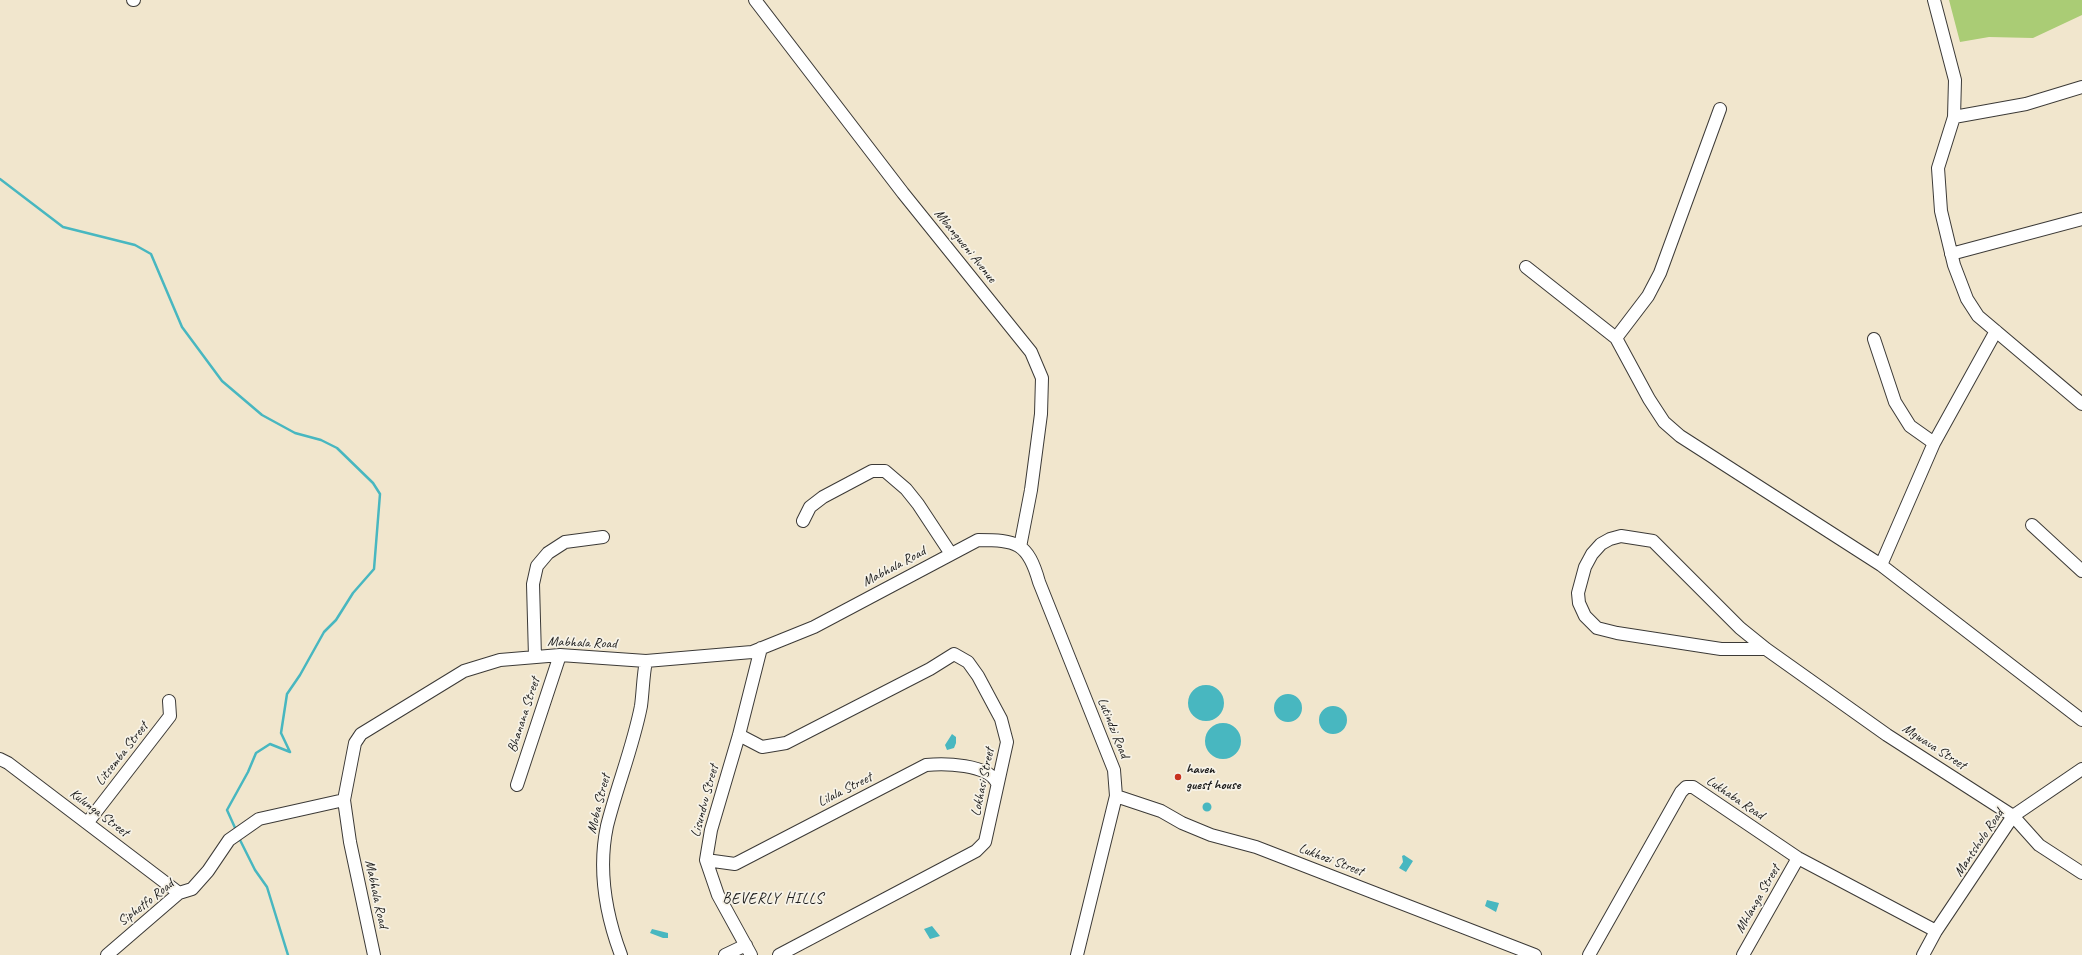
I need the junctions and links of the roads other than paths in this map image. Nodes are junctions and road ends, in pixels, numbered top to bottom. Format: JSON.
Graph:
{"nodes":[{"id":1,"x":755,"y":0,"type":"edge"},
{"id":2,"x":1934,"y":0,"type":"edge"},
{"id":3,"x":2082,"y":87,"type":"edge"},
{"id":4,"x":1720,"y":109,"type":"dead end"},
{"id":5,"x":1954,"y":117,"type":"junction"},
{"id":6,"x":2082,"y":219,"type":"edge"},
{"id":7,"x":1951,"y":254,"type":"junction"},
{"id":8,"x":1526,"y":267,"type":"dead end"},
{"id":9,"x":1996,"y":331,"type":"junction"},
{"id":10,"x":1616,"y":338,"type":"junction"},
{"id":11,"x":1874,"y":339,"type":"dead end"},
{"id":12,"x":2082,"y":404,"type":"edge"},
{"id":13,"x":1934,"y":443,"type":"junction"},
{"id":14,"x":803,"y":521,"type":"dead end"},
{"id":15,"x":2032,"y":525,"type":"dead end"},
{"id":16,"x":603,"y":537,"type":"dead end"},
{"id":17,"x":1020,"y":547,"type":"junction"},
{"id":18,"x":951,"y":554,"type":"junction"},
{"id":19,"x":1881,"y":565,"type":"junction"},
{"id":20,"x":2082,"y":571,"type":"edge"},
{"id":21,"x":761,"y":648,"type":"junction"},
{"id":22,"x":1766,"y":649,"type":"junction"},
{"id":23,"x":560,"y":655,"type":"junction"},
{"id":24,"x":535,"y":657,"type":"junction"},
{"id":25,"x":646,"y":661,"type":"junction"},
{"id":26,"x":169,"y":701,"type":"dead end"},
{"id":27,"x":2082,"y":720,"type":"edge"},
{"id":28,"x":739,"y":735,"type":"junction"},
{"id":29,"x":0,"y":759,"type":"edge"},
{"id":30,"x":2082,"y":769,"type":"edge"},
{"id":31,"x":997,"y":783,"type":"junction"},
{"id":32,"x":517,"y":785,"type":"dead end"},
{"id":33,"x":1116,"y":796,"type":"junction"},
{"id":34,"x":344,"y":800,"type":"junction"},
{"id":35,"x":2013,"y":816,"type":"junction"},
{"id":36,"x":88,"y":822,"type":"junction"},
{"id":37,"x":1798,"y":858,"type":"junction"},
{"id":38,"x":706,"y":860,"type":"junction"},
{"id":39,"x":2082,"y":873,"type":"edge"},
{"id":40,"x":179,"y":893,"type":"junction"},
{"id":41,"x":1936,"y":931,"type":"junction"},
{"id":42,"x":748,"y":950,"type":"edge"},
{"id":43,"x":107,"y":955,"type":"edge"},
{"id":44,"x":374,"y":955,"type":"edge"},
{"id":45,"x":621,"y":955,"type":"edge"},
{"id":46,"x":725,"y":955,"type":"edge"},
{"id":47,"x":779,"y":955,"type":"edge"},
{"id":48,"x":1077,"y":955,"type":"edge"},
{"id":49,"x":1535,"y":955,"type":"edge"},
{"id":50,"x":1589,"y":955,"type":"edge"},
{"id":51,"x":1743,"y":955,"type":"edge"},
{"id":52,"x":1923,"y":955,"type":"edge"}],
"edges":[{"from":1,"to":17,"type":"street","name":"Mbangweni Avenue"},
{"from":2,"to":5,"type":"street"},
{"from":3,"to":5,"type":"street"},
{"from":4,"to":10,"type":"street"},
{"from":5,"to":7,"type":"street"},
{"from":6,"to":7,"type":"street"},
{"from":7,"to":9,"type":"street"},
{"from":8,"to":10,"type":"street"},
{"from":9,"to":12,"type":"street"},
{"from":9,"to":13,"type":"street"},
{"from":10,"to":19,"type":"street"},
{"from":11,"to":13,"type":"street"},
{"from":13,"to":19,"type":"street"},
{"from":14,"to":18,"type":"street"},
{"from":15,"to":20,"type":"street"},
{"from":16,"to":24,"type":"street"},
{"from":17,"to":18,"type":"street","name":"Mabhala Road"},
{"from":17,"to":33,"type":"street","name":"Lutindzi Road"},
{"from":18,"to":21,"type":"street","name":"Mabhala Road"},
{"from":19,"to":27,"type":"street"},
{"from":21,"to":25,"type":"street","name":"Mabhala Road"},
{"from":21,"to":28,"type":"street","name":"Lisundvu Street"},
{"from":22,"to":22,"type":"street","name":"Mgwava Street"},
{"from":22,"to":35,"type":"street","name":"Mgwava Street"},
{"from":23,"to":24,"type":"street","name":"Mabhala Road"},
{"from":23,"to":25,"type":"street","name":"Mabhala Road"},
{"from":23,"to":32,"type":"street","name":"Bhanana Street"},
{"from":24,"to":34,"type":"street","name":"Mabhala Road"},
{"from":25,"to":45,"type":"street","name":"Moba Street"},
{"from":26,"to":36,"type":"street","name":"Litsemba Street"},
{"from":28,"to":31,"type":"street","name":"Lokhasi Street"},
{"from":28,"to":38,"type":"street","name":"Lisundvu Street"},
{"from":29,"to":36,"type":"street","name":"Kulunga Street"},
{"from":30,"to":35,"type":"street","name":"Mantsholo Road"},
{"from":31,"to":38,"type":"street","name":"Lilala Street"},
{"from":31,"to":47,"type":"street","name":"Lokhasi Street"},
{"from":33,"to":48,"type":"street","name":"Lutindzi Road"},
{"from":33,"to":49,"type":"street","name":"Lukhozi Street"},
{"from":34,"to":40,"type":"street","name":"Siphetfo Road"},
{"from":34,"to":44,"type":"street","name":"Mabhala Road"},
{"from":35,"to":39,"type":"street","name":"Mgwava Street"},
{"from":35,"to":41,"type":"street","name":"Mantsholo Road"},
{"from":36,"to":40,"type":"street","name":"Kulunga Street"},
{"from":37,"to":41,"type":"street","name":"Lukhaba Road"},
{"from":37,"to":50,"type":"street","name":"Lukhaba Road"},
{"from":37,"to":51,"type":"street","name":"Mhlanga Street"},
{"from":38,"to":42,"type":"street","name":"Lisundvu Street"},
{"from":40,"to":43,"type":"street","name":"Siphetfo Road"},
{"from":41,"to":52,"type":"street","name":"Mantsholo Road"},
{"from":42,"to":46,"type":"street"}]}
